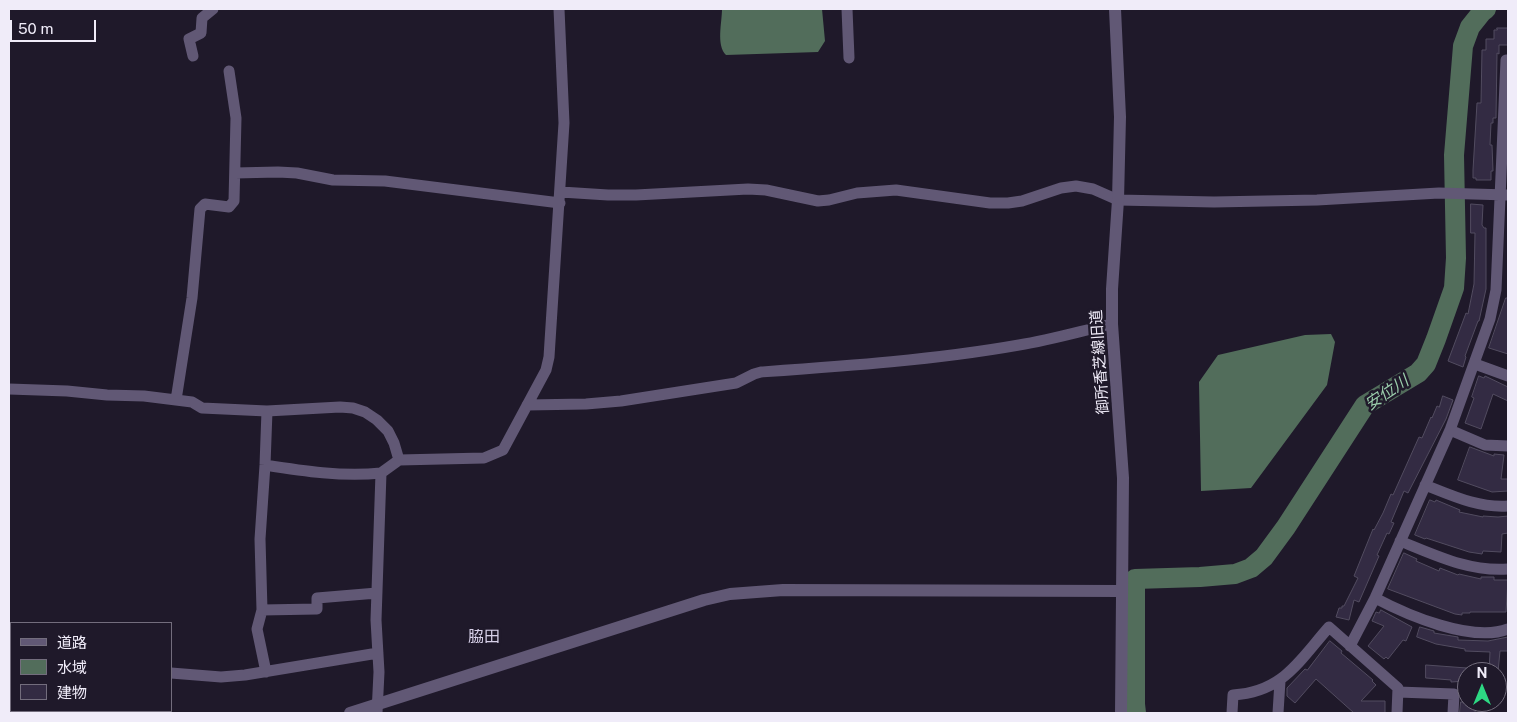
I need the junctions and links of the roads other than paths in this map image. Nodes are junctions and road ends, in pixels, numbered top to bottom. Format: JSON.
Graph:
{"nodes":[{"id":1,"x":213,"y":9,"type":"edge"},
{"id":2,"x":559,"y":9,"type":"edge"},
{"id":3,"x":847,"y":9,"type":"edge"},
{"id":4,"x":1115,"y":9,"type":"edge"},
{"id":5,"x":193,"y":56,"type":"dead end"},
{"id":6,"x":849,"y":58,"type":"dead end"},
{"id":7,"x":1508,"y":60,"type":"edge"},
{"id":8,"x":229,"y":71,"type":"dead end"},
{"id":9,"x":1506,"y":118,"type":"edge"},
{"id":10,"x":234,"y":173,"type":"junction"},
{"id":11,"x":1504,"y":194,"type":"edge"},
{"id":12,"x":560,"y":197,"type":"junction"},
{"id":13,"x":1118,"y":200,"type":"junction"},
{"id":14,"x":1112,"y":324,"type":"junction"},
{"id":15,"x":1475,"y":364,"type":"junction"},
{"id":16,"x":1508,"y":376,"type":"edge"},
{"id":17,"x":9,"y":389,"type":"edge"},
{"id":18,"x":176,"y":400,"type":"junction"},
{"id":19,"x":527,"y":405,"type":"junction"},
{"id":20,"x":267,"y":411,"type":"junction"},
{"id":21,"x":1450,"y":430,"type":"junction"},
{"id":22,"x":1508,"y":446,"type":"edge"},
{"id":23,"x":399,"y":460,"type":"junction"},
{"id":24,"x":265,"y":465,"type":"junction"},
{"id":25,"x":381,"y":473,"type":"junction"},
{"id":26,"x":1425,"y":485,"type":"junction"},
{"id":27,"x":1508,"y":506,"type":"edge"},
{"id":28,"x":1400,"y":541,"type":"junction"},
{"id":29,"x":1508,"y":569,"type":"edge"},
{"id":30,"x":1122,"y":591,"type":"junction"},
{"id":31,"x":377,"y":593,"type":"junction"},
{"id":32,"x":1375,"y":598,"type":"junction"},
{"id":33,"x":262,"y":610,"type":"junction"},
{"id":34,"x":1508,"y":629,"type":"edge"},
{"id":35,"x":1350,"y":646,"type":"junction"},
{"id":36,"x":378,"y":653,"type":"junction"},
{"id":37,"x":172,"y":672,"type":"edge"},
{"id":38,"x":266,"y":672,"type":"junction"},
{"id":39,"x":1280,"y":681,"type":"junction"},
{"id":40,"x":1398,"y":692,"type":"junction"},
{"id":41,"x":377,"y":709,"type":"edge"},
{"id":42,"x":350,"y":713,"type":"edge"},
{"id":43,"x":1121,"y":713,"type":"edge"},
{"id":44,"x":1232,"y":713,"type":"edge"},
{"id":45,"x":1278,"y":713,"type":"edge"},
{"id":46,"x":1397,"y":713,"type":"edge"},
{"id":47,"x":1453,"y":713,"type":"edge"}],
"edges":[{"from":1,"to":5,"type":"street"},
{"from":2,"to":12,"type":"street"},
{"from":3,"to":6,"type":"street"},
{"from":4,"to":13,"type":"street","name":"御所香芝線旧道"},
{"from":7,"to":9,"type":"street"},
{"from":8,"to":10,"type":"street"},
{"from":9,"to":11,"type":"street"},
{"from":10,"to":12,"type":"street"},
{"from":10,"to":18,"type":"street"},
{"from":11,"to":13,"type":"street"},
{"from":11,"to":15,"type":"street"},
{"from":12,"to":13,"type":"street"},
{"from":12,"to":19,"type":"street"},
{"from":13,"to":14,"type":"street","name":"御所香芝線旧道"},
{"from":14,"to":19,"type":"street"},
{"from":14,"to":30,"type":"street","name":"御所香芝線旧道"},
{"from":15,"to":16,"type":"street"},
{"from":15,"to":21,"type":"street"},
{"from":17,"to":18,"type":"street"},
{"from":18,"to":20,"type":"street"},
{"from":19,"to":23,"type":"street"},
{"from":20,"to":23,"type":"street"},
{"from":20,"to":24,"type":"street"},
{"from":21,"to":22,"type":"street"},
{"from":21,"to":26,"type":"street"},
{"from":23,"to":25,"type":"street"},
{"from":24,"to":25,"type":"street"},
{"from":24,"to":33,"type":"street"},
{"from":25,"to":31,"type":"street"},
{"from":26,"to":27,"type":"street"},
{"from":26,"to":28,"type":"street"},
{"from":28,"to":29,"type":"street"},
{"from":28,"to":32,"type":"street"},
{"from":30,"to":41,"type":"street"},
{"from":30,"to":43,"type":"street","name":"御所香芝線旧道"},
{"from":31,"to":33,"type":"street"},
{"from":31,"to":36,"type":"street"},
{"from":32,"to":34,"type":"street"},
{"from":32,"to":35,"type":"street"},
{"from":33,"to":38,"type":"street"},
{"from":35,"to":39,"type":"street"},
{"from":35,"to":40,"type":"street"},
{"from":36,"to":38,"type":"street"},
{"from":36,"to":41,"type":"street"},
{"from":37,"to":38,"type":"street"},
{"from":39,"to":44,"type":"street"},
{"from":39,"to":45,"type":"street"},
{"from":40,"to":46,"type":"street"},
{"from":40,"to":47,"type":"street"},
{"from":41,"to":42,"type":"street"}]}
